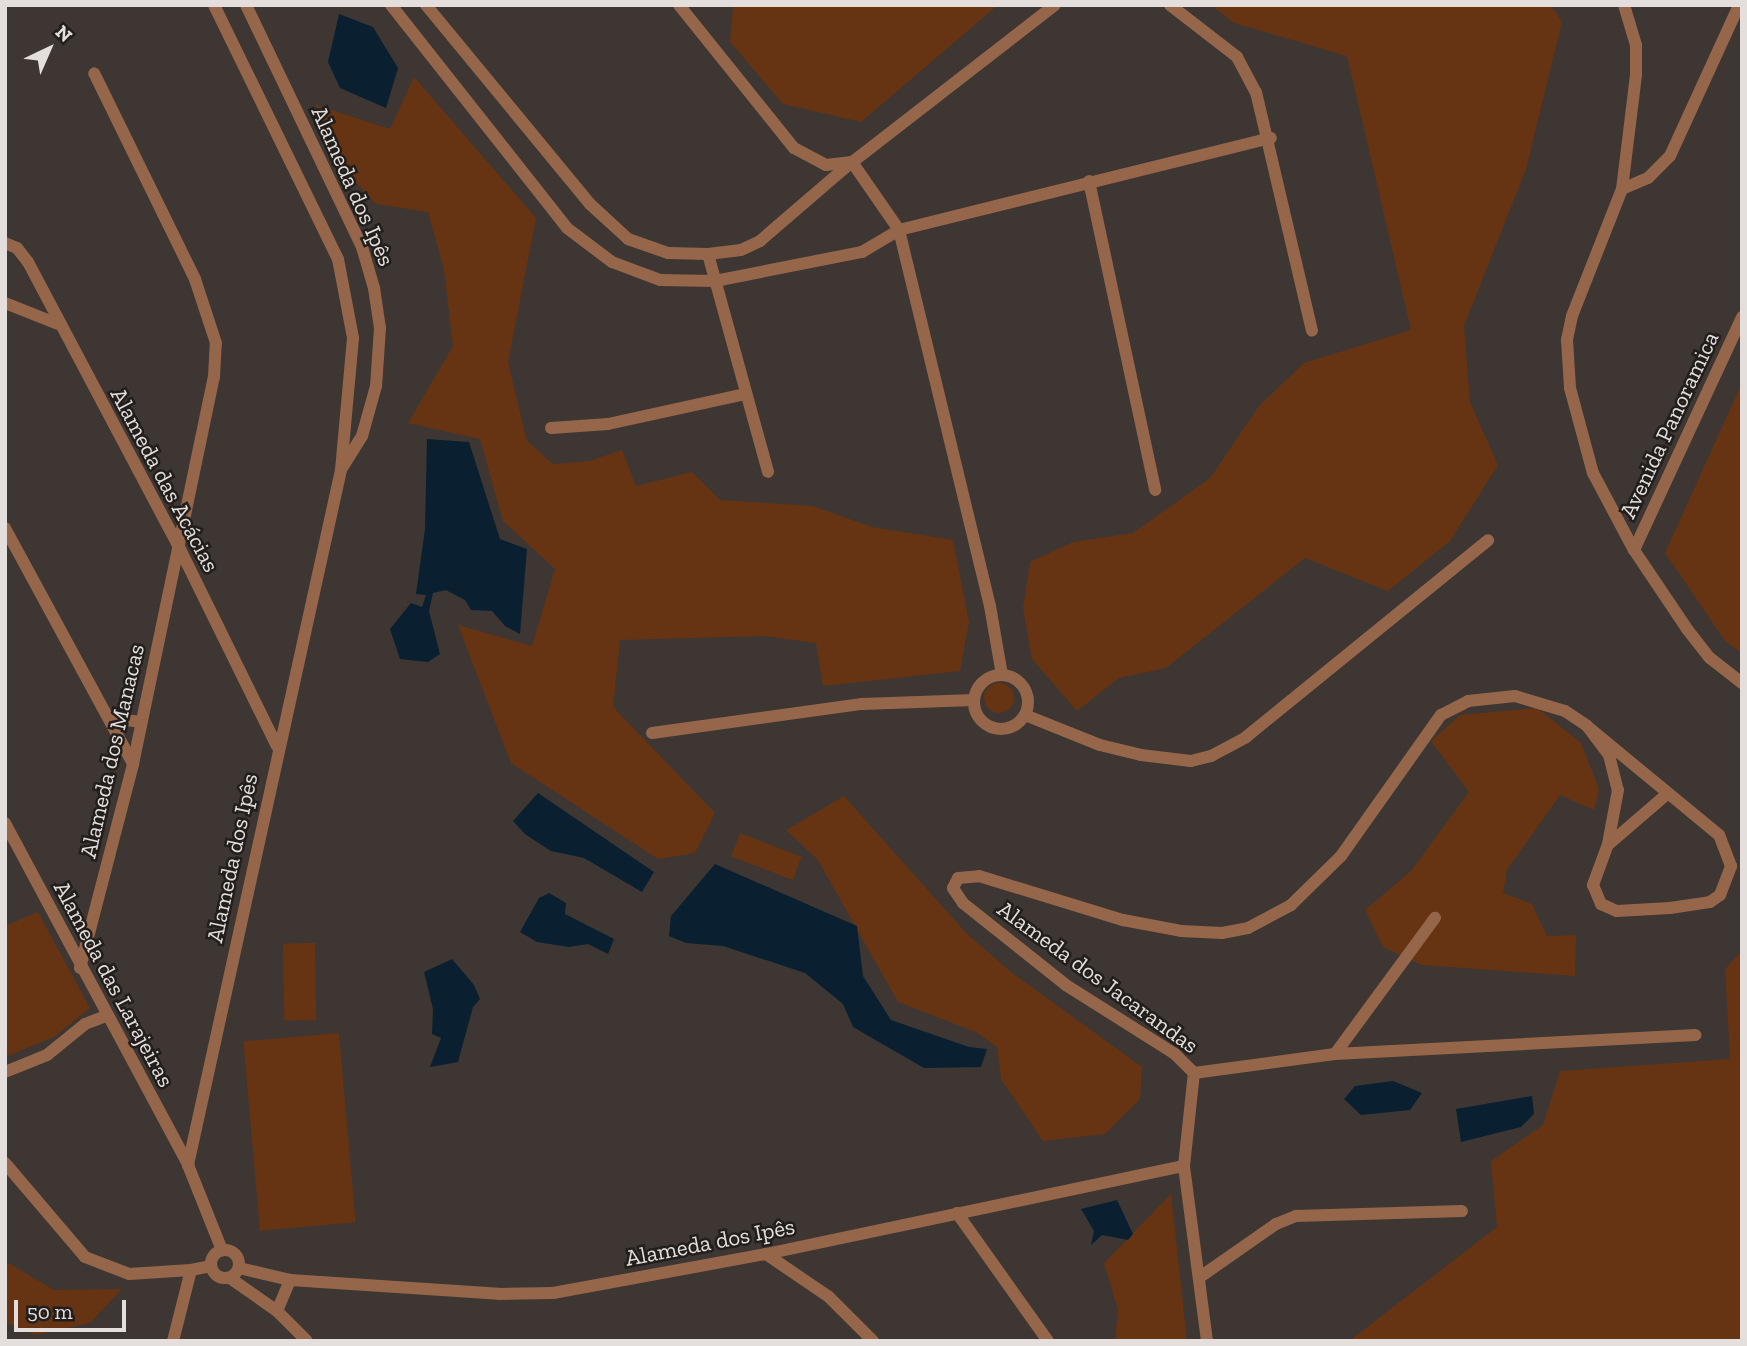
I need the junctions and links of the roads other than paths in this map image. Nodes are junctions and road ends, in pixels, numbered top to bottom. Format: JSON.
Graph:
{"nodes":[{"id":1,"x":214,"y":5,"type":"edge"},
{"id":2,"x":246,"y":5,"type":"edge"},
{"id":3,"x":391,"y":5,"type":"edge"},
{"id":4,"x":426,"y":5,"type":"edge"},
{"id":5,"x":679,"y":5,"type":"edge"},
{"id":6,"x":1055,"y":5,"type":"edge"},
{"id":7,"x":1170,"y":5,"type":"edge"},
{"id":8,"x":1624,"y":5,"type":"edge"},
{"id":9,"x":1739,"y":5,"type":"edge"},
{"id":10,"x":94,"y":73,"type":"dead end"},
{"id":11,"x":1271,"y":138,"type":"junction"},
{"id":12,"x":852,"y":162,"type":"junction"},
{"id":13,"x":1089,"y":181,"type":"junction"},
{"id":14,"x":1622,"y":189,"type":"junction"},
{"id":15,"x":899,"y":230,"type":"junction"},
{"id":16,"x":5,"y":243,"type":"edge"},
{"id":17,"x":708,"y":254,"type":"junction"},
{"id":18,"x":715,"y":281,"type":"junction"},
{"id":19,"x":5,"y":303,"type":"edge"},
{"id":20,"x":1742,"y":317,"type":"edge"},
{"id":21,"x":58,"y":324,"type":"junction"},
{"id":22,"x":1312,"y":331,"type":"dead end"},
{"id":23,"x":746,"y":394,"type":"junction"},
{"id":24,"x":551,"y":428,"type":"dead end"},
{"id":25,"x":341,"y":470,"type":"junction"},
{"id":26,"x":768,"y":472,"type":"dead end"},
{"id":27,"x":1155,"y":490,"type":"dead end"},
{"id":28,"x":5,"y":528,"type":"edge"},
{"id":29,"x":1488,"y":540,"type":"dead end"},
{"id":30,"x":177,"y":543,"type":"junction"},
{"id":31,"x":1634,"y":550,"type":"junction"},
{"id":32,"x":1002,"y":675,"type":"junction"},
{"id":33,"x":1742,"y":683,"type":"edge"},
{"id":34,"x":974,"y":700,"type":"junction"},
{"id":35,"x":1025,"y":715,"type":"junction"},
{"id":36,"x":108,"y":719,"type":"junction"},
{"id":37,"x":141,"y":722,"type":"junction"},
{"id":38,"x":1587,"y":726,"type":"junction"},
{"id":39,"x":652,"y":733,"type":"dead end"},
{"id":40,"x":277,"y":746,"type":"junction"},
{"id":41,"x":133,"y":764,"type":"junction"},
{"id":42,"x":1667,"y":794,"type":"junction"},
{"id":43,"x":5,"y":823,"type":"edge"},
{"id":44,"x":1608,"y":844,"type":"junction"},
{"id":45,"x":1435,"y":918,"type":"dead end"},
{"id":46,"x":80,"y":968,"type":"junction"},
{"id":47,"x":106,"y":1016,"type":"junction"},
{"id":48,"x":1695,"y":1035,"type":"dead end"},
{"id":49,"x":1335,"y":1054,"type":"junction"},
{"id":50,"x":5,"y":1072,"type":"edge"},
{"id":51,"x":1194,"y":1073,"type":"junction"},
{"id":52,"x":5,"y":1148,"type":"edge"},
{"id":53,"x":9,"y":1165,"type":"edge"},
{"id":54,"x":188,"y":1165,"type":"junction"},
{"id":55,"x":1184,"y":1166,"type":"junction"},
{"id":56,"x":1462,"y":1211,"type":"dead end"},
{"id":57,"x":957,"y":1213,"type":"junction"},
{"id":58,"x":222,"y":1251,"type":"junction"},
{"id":59,"x":766,"y":1254,"type":"junction"},
{"id":60,"x":211,"y":1266,"type":"junction"},
{"id":61,"x":191,"y":1269,"type":"junction"},
{"id":62,"x":234,"y":1273,"type":"junction"},
{"id":63,"x":1200,"y":1277,"type":"junction"},
{"id":64,"x":290,"y":1280,"type":"junction"},
{"id":65,"x":277,"y":1311,"type":"junction"},
{"id":66,"x":173,"y":1341,"type":"edge"},
{"id":67,"x":307,"y":1341,"type":"edge"},
{"id":68,"x":873,"y":1341,"type":"edge"},
{"id":69,"x":1048,"y":1341,"type":"edge"},
{"id":70,"x":1207,"y":1341,"type":"edge"}],
"edges":[{"from":1,"to":25,"type":"street","name":"Alameda dos Ipês"},
{"from":2,"to":25,"type":"street","name":"Alameda dos Ipês"},
{"from":3,"to":18,"type":"street"},
{"from":4,"to":17,"type":"street"},
{"from":5,"to":12,"type":"street"},
{"from":6,"to":12,"type":"street"},
{"from":7,"to":11,"type":"street"},
{"from":8,"to":14,"type":"street"},
{"from":9,"to":14,"type":"street"},
{"from":10,"to":30,"type":"street","name":"Alameda dos Manacas"},
{"from":11,"to":13,"type":"street"},
{"from":11,"to":22,"type":"street"},
{"from":12,"to":15,"type":"street"},
{"from":12,"to":17,"type":"street"},
{"from":13,"to":15,"type":"street"},
{"from":13,"to":27,"type":"street"},
{"from":14,"to":31,"type":"street"},
{"from":15,"to":18,"type":"street"},
{"from":15,"to":32,"type":"street"},
{"from":16,"to":21,"type":"street","name":"Alameda das Acácias"},
{"from":17,"to":18,"type":"street"},
{"from":18,"to":23,"type":"street"},
{"from":19,"to":21,"type":"street"},
{"from":20,"to":31,"type":"street","name":"Avenida Panoramica"},
{"from":21,"to":30,"type":"street","name":"Alameda das Acácias"},
{"from":23,"to":24,"type":"street"},
{"from":23,"to":26,"type":"street"},
{"from":25,"to":40,"type":"street","name":"Alameda dos Ipês"},
{"from":28,"to":36,"type":"street"},
{"from":29,"to":35,"type":"street"},
{"from":30,"to":37,"type":"street","name":"Alameda dos Manacas"},
{"from":30,"to":40,"type":"street","name":"Alameda das Acácias"},
{"from":31,"to":33,"type":"street"},
{"from":32,"to":34,"type":"street"},
{"from":32,"to":35,"type":"street"},
{"from":34,"to":35,"type":"street"},
{"from":34,"to":39,"type":"street"},
{"from":36,"to":37,"type":"street"},
{"from":36,"to":41,"type":"street"},
{"from":37,"to":41,"type":"street","name":"Alameda dos Manacas"},
{"from":38,"to":42,"type":"street"},
{"from":38,"to":44,"type":"street"},
{"from":38,"to":51,"type":"street","name":"Alameda dos Jacarandas"},
{"from":40,"to":54,"type":"street","name":"Alameda dos Ipês"},
{"from":41,"to":46,"type":"street","name":"Alameda dos Manacas"},
{"from":42,"to":44,"type":"street"},
{"from":42,"to":44,"type":"street"},
{"from":43,"to":46,"type":"street","name":"Alameda das Larajeiras"},
{"from":45,"to":49,"type":"street"},
{"from":46,"to":47,"type":"street","name":"Alameda das Larajeiras"},
{"from":47,"to":50,"type":"street"},
{"from":47,"to":54,"type":"street","name":"Alameda das Larajeiras"},
{"from":48,"to":49,"type":"street"},
{"from":49,"to":51,"type":"street"},
{"from":51,"to":55,"type":"street"},
{"from":52,"to":53,"type":"street"},
{"from":53,"to":61,"type":"street"},
{"from":54,"to":58,"type":"street"},
{"from":55,"to":57,"type":"street","name":"Alameda dos Ipês"},
{"from":55,"to":63,"type":"street"},
{"from":56,"to":63,"type":"street"},
{"from":57,"to":59,"type":"street","name":"Alameda dos Ipês"},
{"from":57,"to":69,"type":"street"},
{"from":58,"to":60,"type":"street"},
{"from":58,"to":62,"type":"street"},
{"from":59,"to":64,"type":"street","name":"Alameda dos Ipês"},
{"from":59,"to":68,"type":"street"},
{"from":60,"to":61,"type":"street"},
{"from":60,"to":62,"type":"street"},
{"from":61,"to":66,"type":"street"},
{"from":62,"to":64,"type":"street","name":"Alameda dos Ipês"},
{"from":62,"to":65,"type":"street"},
{"from":63,"to":70,"type":"street"},
{"from":64,"to":65,"type":"street"},
{"from":65,"to":67,"type":"street"}]}
